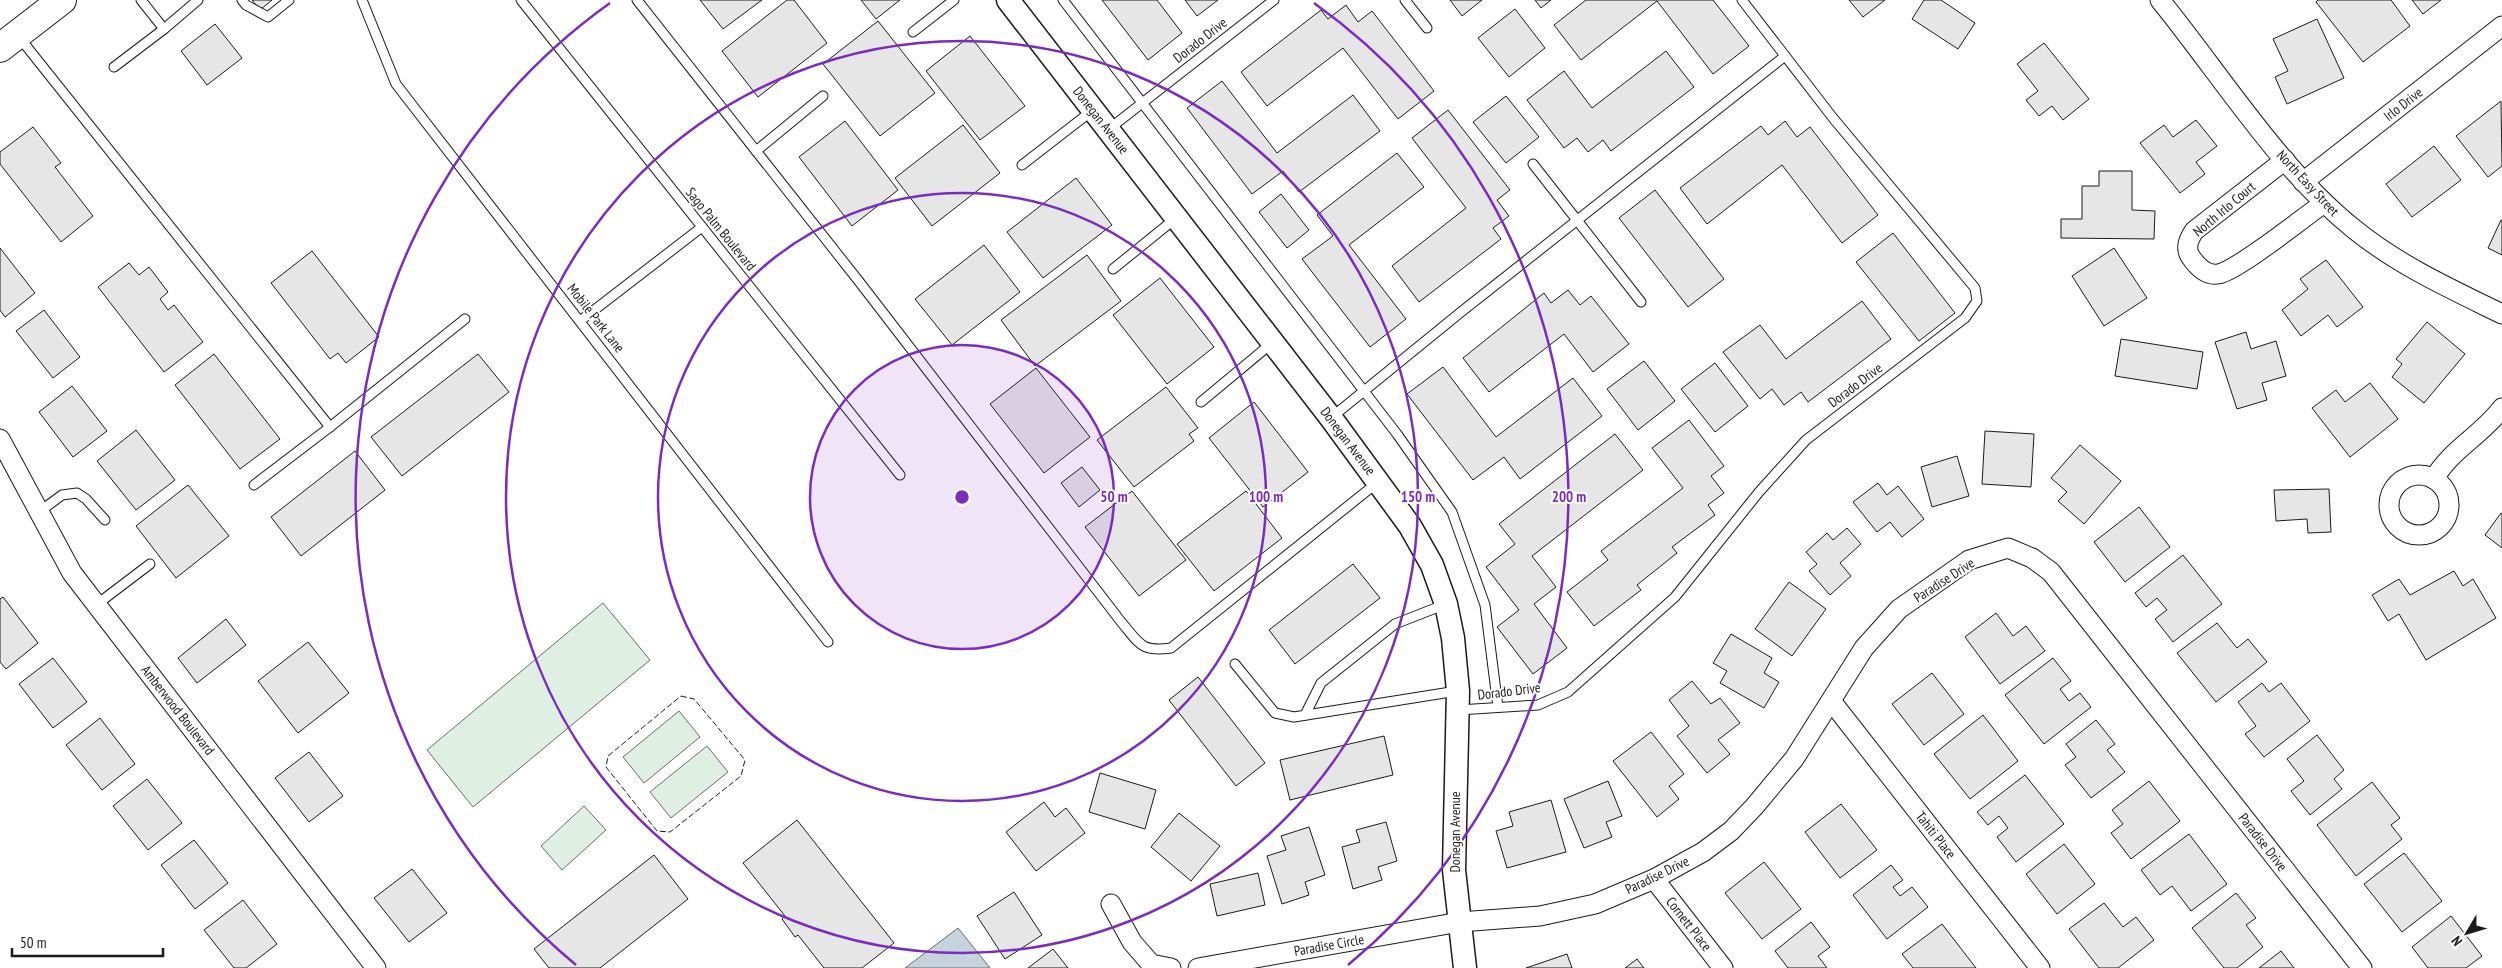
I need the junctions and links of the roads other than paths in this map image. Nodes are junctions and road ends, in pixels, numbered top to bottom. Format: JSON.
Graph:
{"nodes":[{"id":1,"x":62,"y":0,"type":"edge"},
{"id":2,"x":141,"y":0,"type":"edge"},
{"id":3,"x":198,"y":0,"type":"edge"},
{"id":4,"x":242,"y":0,"type":"edge"},
{"id":5,"x":289,"y":0,"type":"edge"},
{"id":6,"x":362,"y":0,"type":"edge"},
{"id":7,"x":521,"y":0,"type":"edge"},
{"id":8,"x":637,"y":0,"type":"edge"},
{"id":9,"x":954,"y":0,"type":"edge"},
{"id":10,"x":1008,"y":0,"type":"edge"},
{"id":11,"x":1063,"y":0,"type":"edge"},
{"id":12,"x":1274,"y":0,"type":"edge"},
{"id":13,"x":1405,"y":0,"type":"edge"},
{"id":14,"x":1742,"y":0,"type":"edge"},
{"id":15,"x":2160,"y":0,"type":"edge"},
{"id":16,"x":2502,"y":26,"type":"edge"},
{"id":17,"x":164,"y":28,"type":"junction"},
{"id":18,"x":1427,"y":28,"type":"dead end"},
{"id":19,"x":913,"y":32,"type":"dead end"},
{"id":20,"x":9,"y":41,"type":"edge"},
{"id":21,"x":1785,"y":56,"type":"junction"},
{"id":22,"x":114,"y":68,"type":"dead end"},
{"id":23,"x":823,"y":96,"type":"dead end"},
{"id":24,"x":1143,"y":102,"type":"junction"},
{"id":25,"x":1093,"y":110,"type":"junction"},
{"id":26,"x":1108,"y":130,"type":"junction"},
{"id":27,"x":756,"y":151,"type":"junction"},
{"id":28,"x":2285,"y":160,"type":"junction"},
{"id":29,"x":1533,"y":164,"type":"dead end"},
{"id":30,"x":1022,"y":165,"type":"dead end"},
{"id":31,"x":2303,"y":182,"type":"junction"},
{"id":32,"x":2324,"y":203,"type":"junction"},
{"id":33,"x":1176,"y":218,"type":"junction"},
{"id":34,"x":1577,"y":220,"type":"junction"},
{"id":35,"x":702,"y":227,"type":"junction"},
{"id":36,"x":1113,"y":270,"type":"dead end"},
{"id":37,"x":1641,"y":302,"type":"dead end"},
{"id":38,"x":2502,"y":314,"type":"edge"},
{"id":39,"x":465,"y":319,"type":"dead end"},
{"id":40,"x":580,"y":321,"type":"junction"},
{"id":41,"x":1273,"y":342,"type":"junction"},
{"id":42,"x":1365,"y":391,"type":"junction"},
{"id":43,"x":1201,"y":402,"type":"dead end"},
{"id":44,"x":2502,"y":408,"type":"edge"},
{"id":45,"x":1331,"y":418,"type":"junction"},
{"id":46,"x":330,"y":427,"type":"junction"},
{"id":47,"x":2,"y":449,"type":"edge"},
{"id":48,"x":900,"y":476,"type":"dead end"},
{"id":49,"x":2434,"y":479,"type":"dead end"},
{"id":50,"x":1379,"y":482,"type":"junction"},
{"id":51,"x":254,"y":485,"type":"dead end"},
{"id":52,"x":39,"y":512,"type":"junction"},
{"id":53,"x":105,"y":520,"type":"dead end"},
{"id":54,"x":150,"y":564,"type":"dead end"},
{"id":55,"x":1446,"y":604,"type":"junction"},
{"id":56,"x":96,"y":605,"type":"junction"},
{"id":57,"x":828,"y":642,"type":"dead end"},
{"id":58,"x":1235,"y":664,"type":"dead end"},
{"id":59,"x":1458,"y":701,"type":"junction"},
{"id":60,"x":1832,"y":702,"type":"junction"},
{"id":61,"x":1498,"y":707,"type":"junction"},
{"id":62,"x":1305,"y":716,"type":"junction"},
{"id":63,"x":1654,"y":879,"type":"junction"},
{"id":64,"x":1111,"y":904,"type":"dead end"},
{"id":65,"x":1460,"y":922,"type":"junction"},
{"id":66,"x":376,"y":968,"type":"edge"},
{"id":67,"x":1171,"y":968,"type":"edge"},
{"id":68,"x":1198,"y":968,"type":"edge"},
{"id":69,"x":1465,"y":968,"type":"edge"},
{"id":70,"x":1723,"y":968,"type":"edge"},
{"id":71,"x":2040,"y":968,"type":"edge"},
{"id":72,"x":2362,"y":968,"type":"edge"}],
"edges":[{"from":1,"to":20,"type":"highway"},
{"from":2,"to":17,"type":"lane"},
{"from":3,"to":17,"type":"lane"},
{"from":4,"to":5,"type":"lane"},
{"from":6,"to":40,"type":"lane","name":"Mobile Park Lane"},
{"from":7,"to":35,"type":"lane","name":"Sago Palm Boulevard"},
{"from":8,"to":27,"type":"lane"},
{"from":9,"to":19,"type":"lane"},
{"from":10,"to":25,"type":"street","name":"Donegan Avenue"},
{"from":11,"to":24,"type":"lane"},
{"from":12,"to":24,"type":"lane","name":"Dorado Drive"},
{"from":13,"to":18,"type":"lane"},
{"from":14,"to":21,"type":"lane","name":"Dorado Drive"},
{"from":15,"to":28,"type":"street","name":"North Easy Street"},
{"from":16,"to":31,"type":"street","name":"Irlo Drive"},
{"from":17,"to":22,"type":"lane"},
{"from":20,"to":46,"type":"lane"},
{"from":21,"to":34,"type":"lane"},
{"from":21,"to":61,"type":"lane","name":"Dorado Drive"},
{"from":23,"to":27,"type":"lane"},
{"from":24,"to":26,"type":"lane","name":"Dorado Drive"},
{"from":24,"to":42,"type":"lane"},
{"from":25,"to":26,"type":"street","name":"Donegan Avenue"},
{"from":25,"to":30,"type":"lane"},
{"from":26,"to":33,"type":"street","name":"Donegan Avenue"},
{"from":27,"to":50,"type":"lane"},
{"from":28,"to":31,"type":"street","name":"North Easy Street"},
{"from":28,"to":32,"type":"street","name":"North Irlo Court"},
{"from":29,"to":34,"type":"lane"},
{"from":31,"to":32,"type":"street","name":"North Easy Street"},
{"from":32,"to":38,"type":"street","name":"North Easy Street"},
{"from":33,"to":36,"type":"lane"},
{"from":33,"to":41,"type":"street","name":"Donegan Avenue"},
{"from":34,"to":37,"type":"lane"},
{"from":34,"to":42,"type":"lane"},
{"from":35,"to":40,"type":"lane"},
{"from":35,"to":48,"type":"lane","name":"Sago Palm Boulevard"},
{"from":39,"to":46,"type":"lane"},
{"from":40,"to":57,"type":"lane","name":"Mobile Park Lane"},
{"from":41,"to":43,"type":"lane"},
{"from":41,"to":45,"type":"street","name":"Donegan Avenue"},
{"from":42,"to":45,"type":"lane"},
{"from":42,"to":61,"type":"lane"},
{"from":44,"to":49,"type":"street"},
{"from":45,"to":50,"type":"street","name":"Donegan Avenue"},
{"from":46,"to":51,"type":"lane"},
{"from":47,"to":52,"type":"street","name":"Amberwood Boulevard"},
{"from":50,"to":55,"type":"street","name":"Donegan Avenue"},
{"from":52,"to":53,"type":"lane"},
{"from":52,"to":56,"type":"street","name":"Amberwood Boulevard"},
{"from":54,"to":56,"type":"lane"},
{"from":55,"to":59,"type":"street","name":"Donegan Avenue"},
{"from":55,"to":62,"type":"lane"},
{"from":56,"to":66,"type":"street","name":"Amberwood Boulevard"},
{"from":58,"to":62,"type":"lane","name":"Dorado Drive"},
{"from":59,"to":61,"type":"lane","name":"Dorado Drive"},
{"from":59,"to":62,"type":"lane","name":"Dorado Drive"},
{"from":59,"to":65,"type":"street","name":"Donegan Avenue"},
{"from":60,"to":63,"type":"street","name":"Paradise Drive"},
{"from":60,"to":71,"type":"street","name":"Tahiti Place"},
{"from":60,"to":72,"type":"street","name":"Paradise Drive"},
{"from":63,"to":65,"type":"street","name":"Paradise Drive"},
{"from":63,"to":70,"type":"street","name":"Cornett Place"},
{"from":64,"to":67,"type":"street"},
{"from":65,"to":68,"type":"street","name":"Paradise Circle"},
{"from":65,"to":69,"type":"street","name":"Donegan Avenue"}]}
